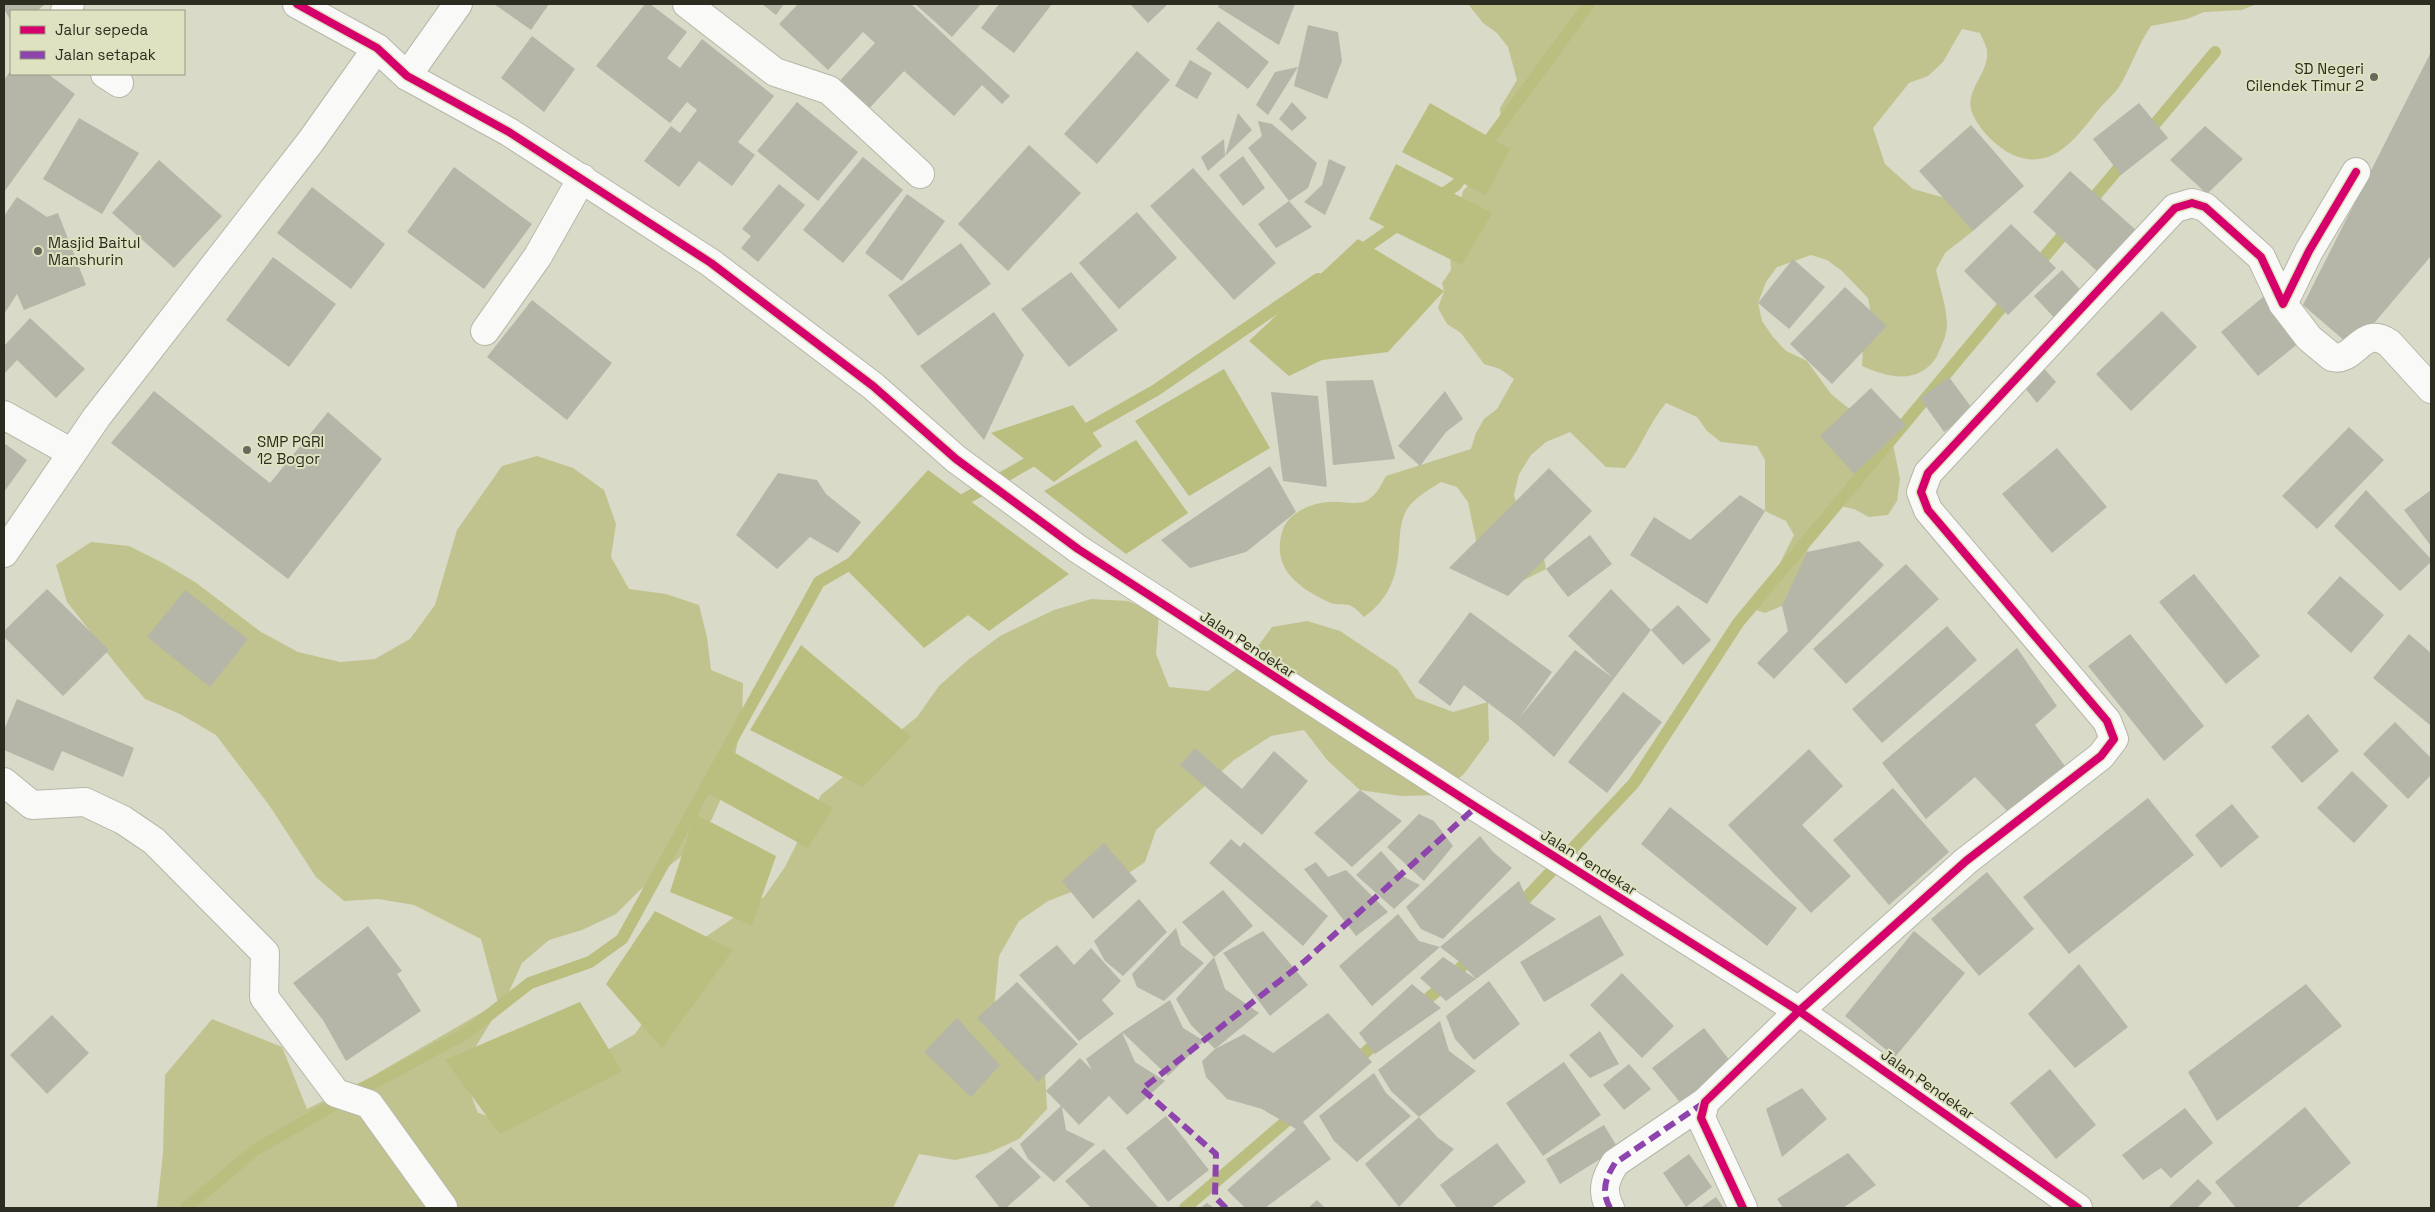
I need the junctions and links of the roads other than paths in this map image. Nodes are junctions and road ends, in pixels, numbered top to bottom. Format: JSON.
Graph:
{"nodes":[{"id":1,"x":297,"y":4,"type":"edge"},
{"id":2,"x":458,"y":4,"type":"edge"},
{"id":3,"x":687,"y":4,"type":"edge"},
{"id":4,"x":377,"y":48,"type":"junction"},
{"id":5,"x":407,"y":76,"type":"junction"},
{"id":6,"x":2356,"y":172,"type":"dead end"},
{"id":7,"x":920,"y":174,"type":"dead end"},
{"id":8,"x":582,"y":178,"type":"junction"},
{"id":9,"x":2283,"y":304,"type":"junction"},
{"id":10,"x":485,"y":331,"type":"dead end"},
{"id":11,"x":2431,"y":389,"type":"edge"},
{"id":12,"x":4,"y":415,"type":"edge"},
{"id":13,"x":72,"y":453,"type":"junction"},
{"id":14,"x":4,"y":553,"type":"edge"},
{"id":15,"x":4,"y":782,"type":"edge"},
{"id":16,"x":1799,"y":1011,"type":"junction"},
{"id":17,"x":1705,"y":1102,"type":"junction"},
{"id":18,"x":443,"y":1207,"type":"dead end"},
{"id":19,"x":1610,"y":1208,"type":"edge"},
{"id":20,"x":1743,"y":1208,"type":"edge"},
{"id":21,"x":2078,"y":1208,"type":"edge"}],
"edges":[{"from":1,"to":4,"type":"street","name":"Jalan Pendekar"},
{"from":2,"to":5,"type":"street"},
{"from":3,"to":7,"type":"street"},
{"from":4,"to":5,"type":"street","name":"Jalan Pendekar"},
{"from":4,"to":13,"type":"street"},
{"from":5,"to":8,"type":"street","name":"Jalan Pendekar"},
{"from":6,"to":9,"type":"street"},
{"from":8,"to":10,"type":"street"},
{"from":8,"to":16,"type":"street","name":"Jalan Pendekar"},
{"from":9,"to":11,"type":"street"},
{"from":9,"to":16,"type":"street"},
{"from":12,"to":13,"type":"street"},
{"from":13,"to":14,"type":"street"},
{"from":15,"to":18,"type":"street"},
{"from":16,"to":17,"type":"street"},
{"from":16,"to":21,"type":"street","name":"Jalan Pendekar"},
{"from":17,"to":19,"type":"street"},
{"from":17,"to":20,"type":"street"}]}
